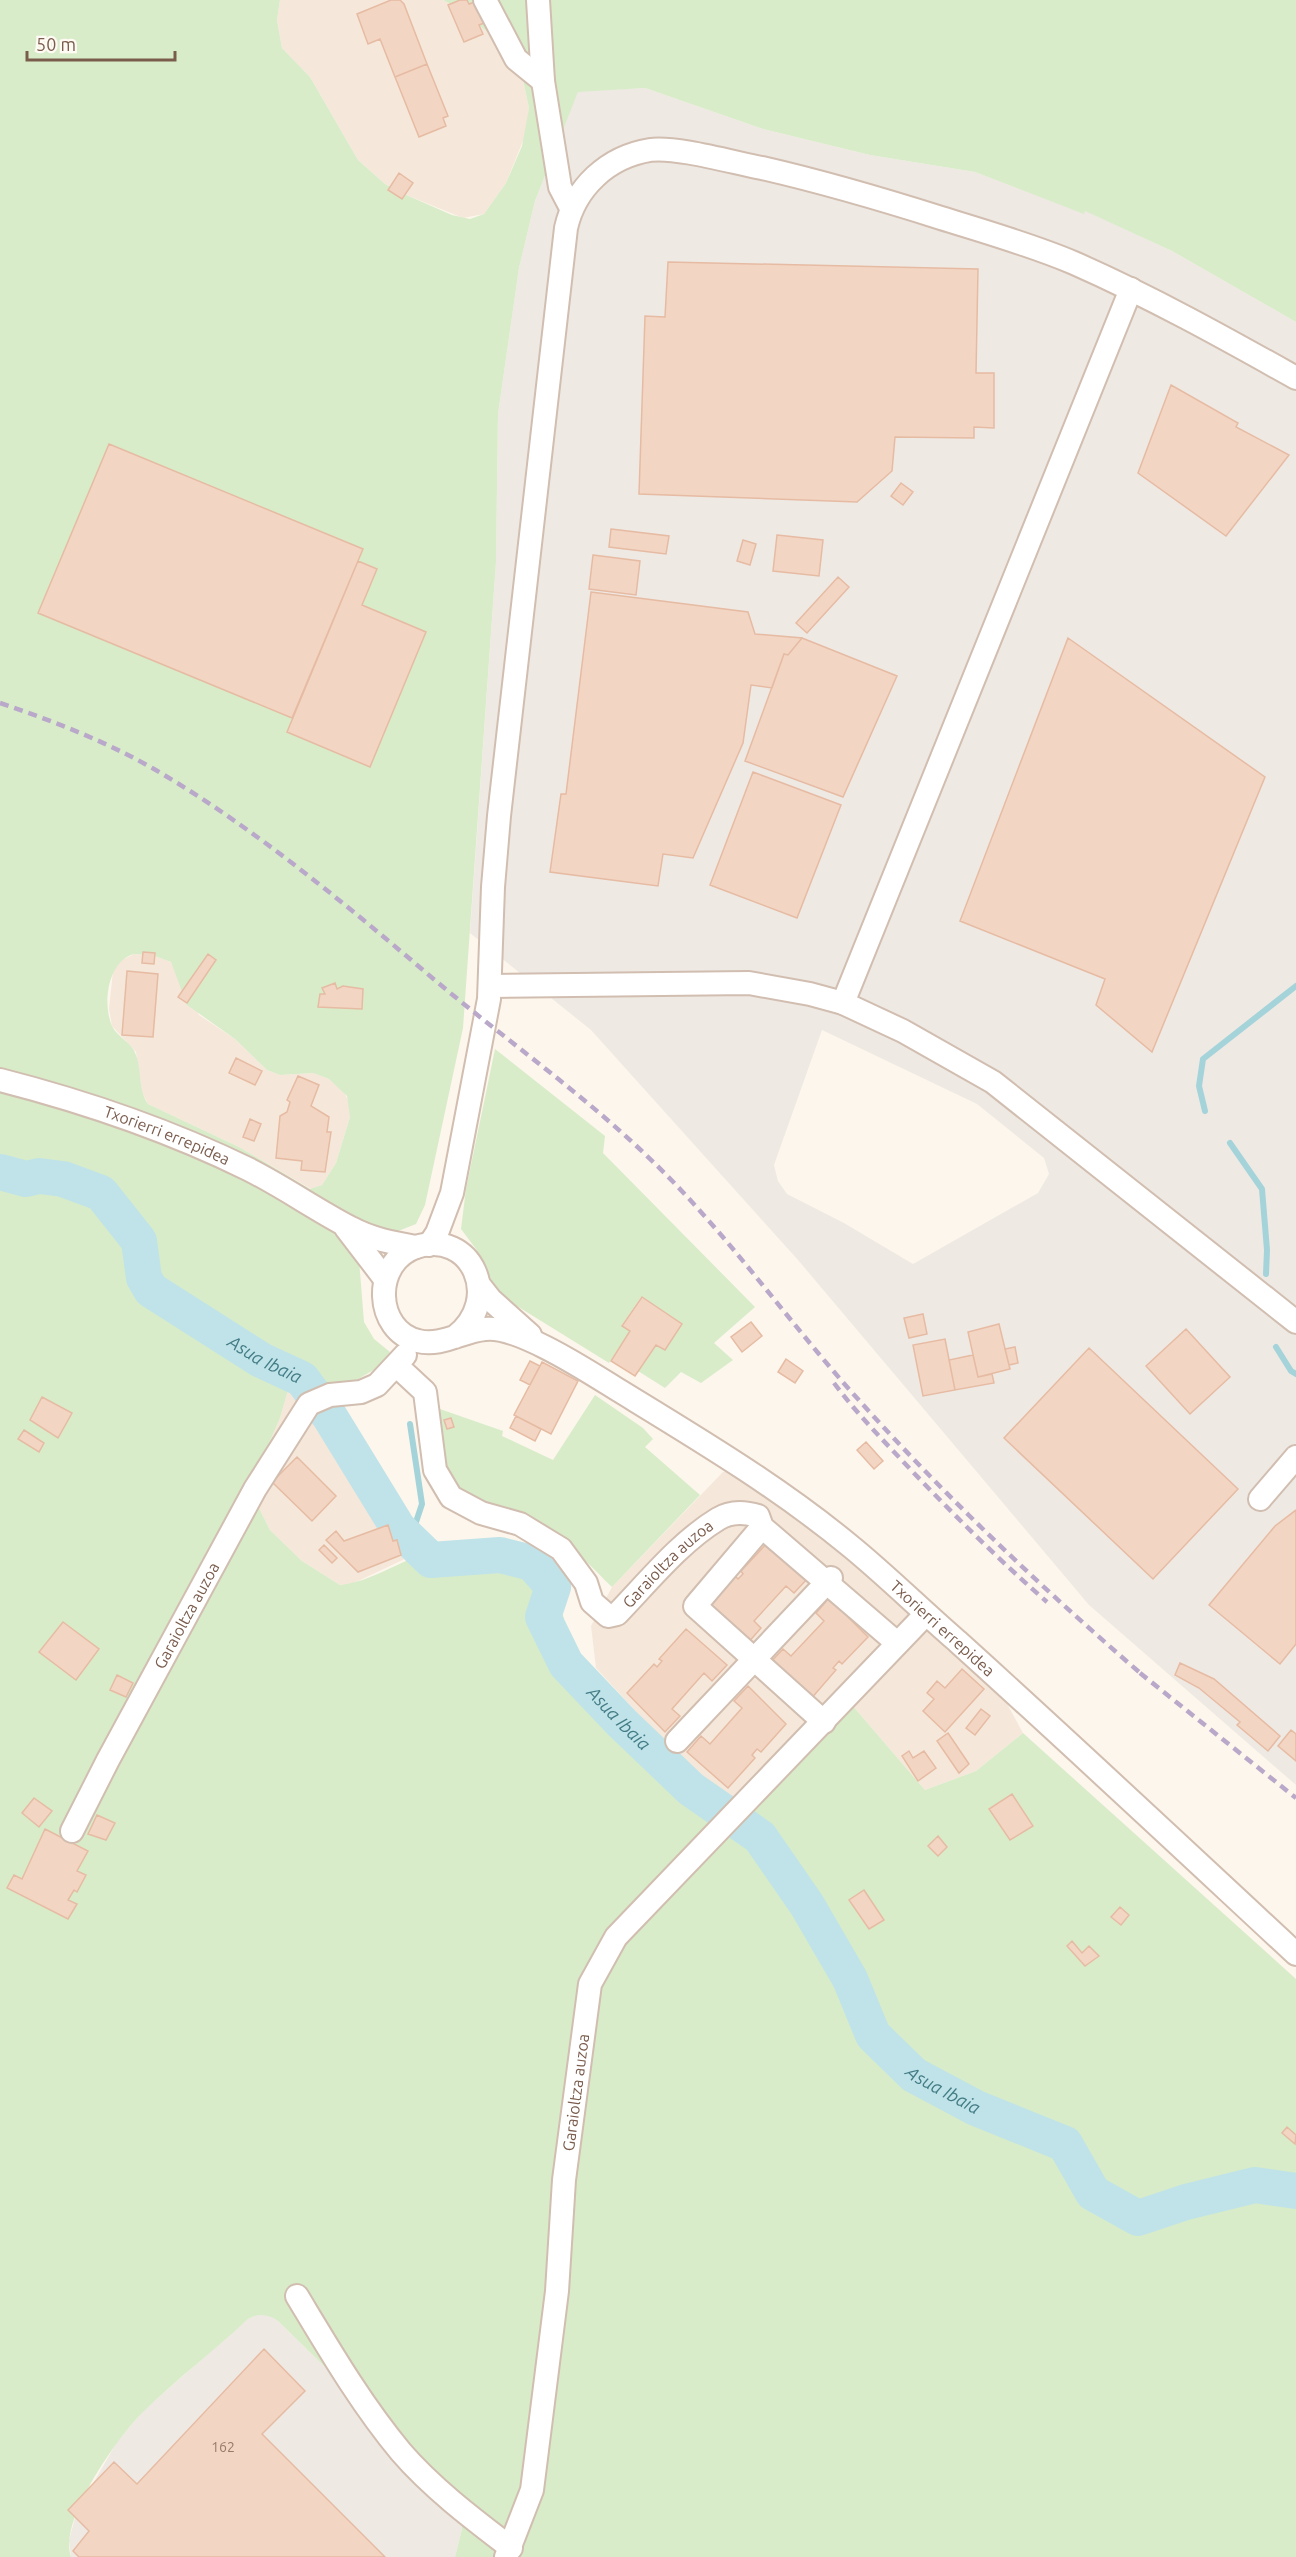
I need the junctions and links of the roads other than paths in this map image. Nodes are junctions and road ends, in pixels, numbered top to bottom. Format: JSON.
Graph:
{"nodes":[{"id":1,"x":484,"y":0,"type":"edge"},
{"id":2,"x":538,"y":0,"type":"edge"},
{"id":3,"x":543,"y":81,"type":"junction"},
{"id":4,"x":571,"y":208,"type":"junction"},
{"id":5,"x":1131,"y":289,"type":"junction"},
{"id":6,"x":1296,"y":378,"type":"edge"},
{"id":7,"x":490,"y":986,"type":"junction"},
{"id":8,"x":843,"y":1003,"type":"junction"},
{"id":9,"x":0,"y":1080,"type":"edge"},
{"id":10,"x":452,"y":1193,"type":"junction"},
{"id":11,"x":323,"y":1211,"type":"junction"},
{"id":12,"x":422,"y":1246,"type":"junction"},
{"id":13,"x":456,"y":1251,"type":"junction"},
{"id":14,"x":385,"y":1279,"type":"junction"},
{"id":15,"x":480,"y":1286,"type":"junction"},
{"id":16,"x":1296,"y":1322,"type":"edge"},
{"id":17,"x":455,"y":1336,"type":"junction"},
{"id":18,"x":417,"y":1341,"type":"junction"},
{"id":19,"x":554,"y":1353,"type":"junction"},
{"id":20,"x":397,"y":1366,"type":"junction"},
{"id":21,"x":1296,"y":1458,"type":"edge"},
{"id":22,"x":1260,"y":1499,"type":"dead end"},
{"id":23,"x":762,"y":1527,"type":"junction"},
{"id":24,"x":829,"y":1580,"type":"junction"},
{"id":25,"x":926,"y":1614,"type":"junction"},
{"id":26,"x":897,"y":1643,"type":"junction"},
{"id":27,"x":754,"y":1659,"type":"junction"},
{"id":28,"x":824,"y":1722,"type":"junction"},
{"id":29,"x":677,"y":1741,"type":"dead end"},
{"id":30,"x":72,"y":1831,"type":"dead end"},
{"id":31,"x":1296,"y":1954,"type":"edge"},
{"id":32,"x":297,"y":2296,"type":"dead end"},
{"id":33,"x":508,"y":2552,"type":"edge"}],
"edges":[{"from":1,"to":3,"type":"street"},
{"from":2,"to":3,"type":"street"},
{"from":3,"to":4,"type":"street"},
{"from":4,"to":5,"type":"street"},
{"from":4,"to":7,"type":"street"},
{"from":5,"to":6,"type":"street"},
{"from":5,"to":8,"type":"street"},
{"from":7,"to":8,"type":"street"},
{"from":7,"to":10,"type":"street"},
{"from":8,"to":16,"type":"street"},
{"from":9,"to":11,"type":"street","name":"Txorierri errepidea"},
{"from":10,"to":12,"type":"street"},
{"from":10,"to":13,"type":"street"},
{"from":11,"to":12,"type":"street","name":"Txorierri errepidea"},
{"from":11,"to":14,"type":"street","name":"Txorierri errepidea"},
{"from":12,"to":13,"type":"street","name":"Txorierri errepidea"},
{"from":12,"to":14,"type":"street"},
{"from":13,"to":15,"type":"street","name":"Txorierri errepidea"},
{"from":14,"to":18,"type":"street"},
{"from":15,"to":17,"type":"street"},
{"from":15,"to":19,"type":"street","name":"Txorierri errepidea"},
{"from":17,"to":18,"type":"street","name":"Txorierri errepidea"},
{"from":17,"to":19,"type":"street","name":"Txorierri errepidea"},
{"from":18,"to":20,"type":"street"},
{"from":19,"to":25,"type":"street","name":"Txorierri errepidea"},
{"from":20,"to":23,"type":"street","name":"Garaioltza auzoa"},
{"from":20,"to":30,"type":"street","name":"Garaioltza auzoa"},
{"from":21,"to":22,"type":"street"},
{"from":23,"to":24,"type":"street"},
{"from":23,"to":27,"type":"street"},
{"from":24,"to":26,"type":"street"},
{"from":24,"to":27,"type":"street"},
{"from":25,"to":26,"type":"street","name":"Garaioltza auzoa"},
{"from":25,"to":31,"type":"street","name":"Txorierri errepidea"},
{"from":26,"to":28,"type":"street","name":"Garaioltza auzoa"},
{"from":27,"to":28,"type":"street"},
{"from":27,"to":29,"type":"street"},
{"from":28,"to":33,"type":"street","name":"Garaioltza auzoa"},
{"from":32,"to":33,"type":"street","name":"Garaioltza auzoa"}]}
